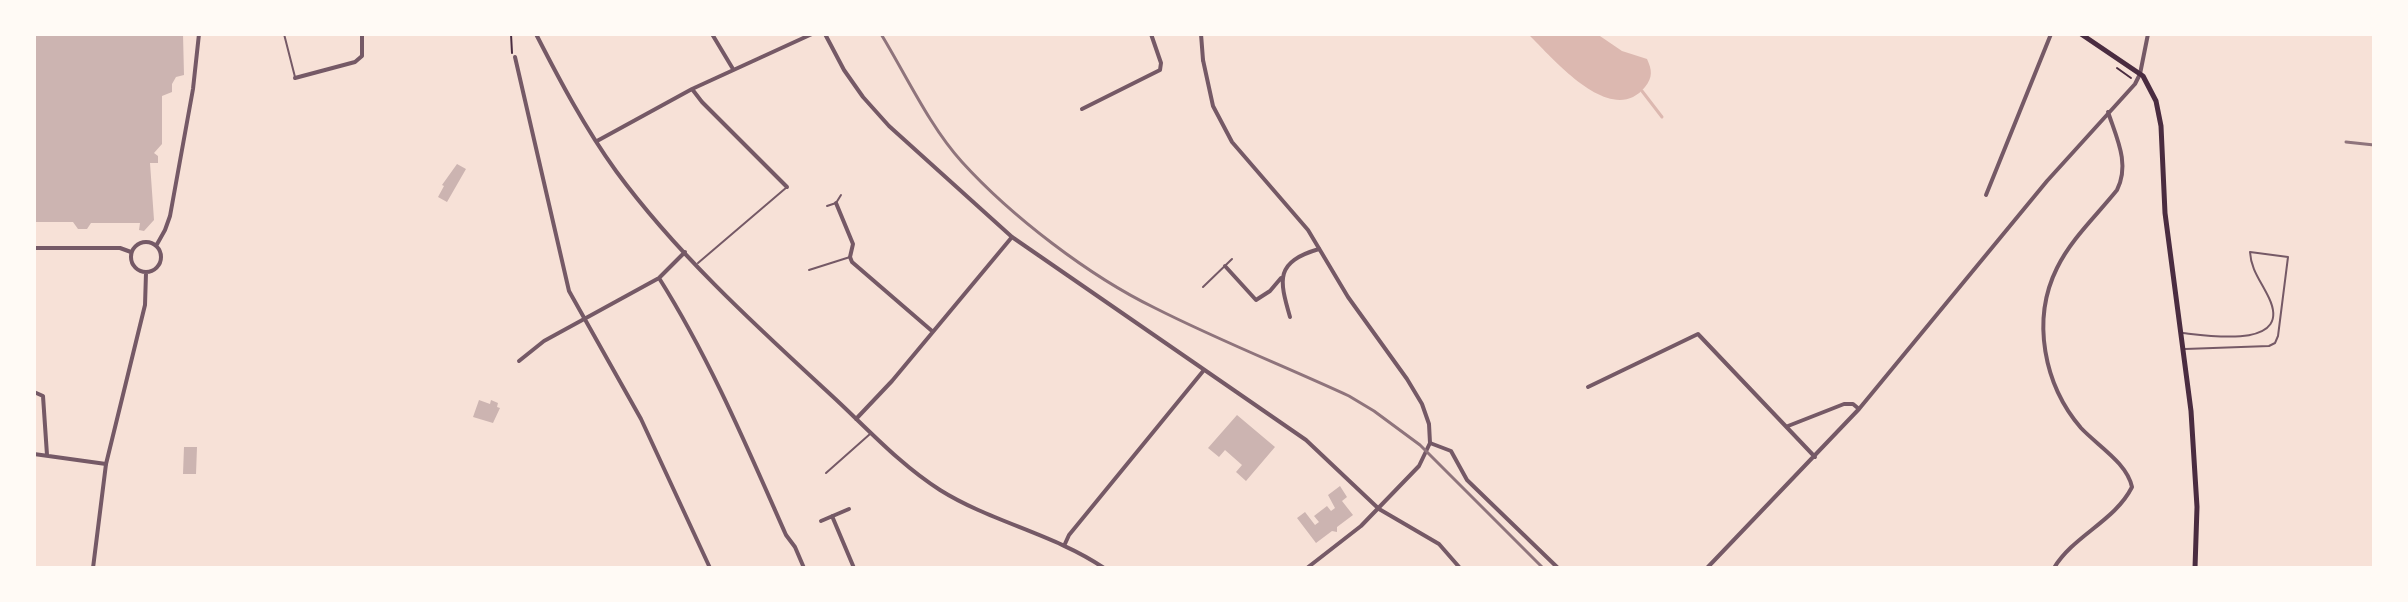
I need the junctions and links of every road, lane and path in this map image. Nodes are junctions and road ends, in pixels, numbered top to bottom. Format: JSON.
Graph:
{"nodes":[{"id":1,"x":199,"y":34,"type":"edge"},
{"id":2,"x":284,"y":34,"type":"edge"},
{"id":3,"x":362,"y":34,"type":"edge"},
{"id":4,"x":511,"y":34,"type":"edge"},
{"id":5,"x":536,"y":34,"type":"edge"},
{"id":6,"x":712,"y":34,"type":"edge"},
{"id":7,"x":812,"y":34,"type":"edge"},
{"id":8,"x":825,"y":34,"type":"edge"},
{"id":9,"x":1151,"y":34,"type":"edge"},
{"id":10,"x":1201,"y":34,"type":"edge"},
{"id":11,"x":2051,"y":34,"type":"edge"},
{"id":12,"x":2081,"y":34,"type":"edge"},
{"id":13,"x":2148,"y":34,"type":"edge"},
{"id":14,"x":515,"y":57,"type":"joint"},
{"id":15,"x":733,"y":69,"type":"junction"},
{"id":16,"x":2140,"y":74,"type":"junction"},
{"id":17,"x":295,"y":78,"type":"joint"},
{"id":18,"x":692,"y":89,"type":"junction"},
{"id":19,"x":1082,"y":109,"type":"dead end"},
{"id":20,"x":2108,"y":112,"type":"junction"},
{"id":21,"x":597,"y":141,"type":"junction"},
{"id":22,"x":787,"y":187,"type":"joint"},
{"id":23,"x":841,"y":195,"type":"dead end"},
{"id":24,"x":1986,"y":195,"type":"dead end"},
{"id":25,"x":836,"y":203,"type":"junction"},
{"id":26,"x":827,"y":206,"type":"dead end"},
{"id":27,"x":1012,"y":237,"type":"junction"},
{"id":28,"x":156,"y":246,"type":"junction"},
{"id":29,"x":34,"y":248,"type":"edge"},
{"id":30,"x":1321,"y":249,"type":"junction"},
{"id":31,"x":131,"y":252,"type":"junction"},
{"id":32,"x":685,"y":252,"type":"junction"},
{"id":33,"x":850,"y":257,"type":"junction"},
{"id":34,"x":1232,"y":259,"type":"dead end"},
{"id":35,"x":697,"y":264,"type":"junction"},
{"id":36,"x":1225,"y":266,"type":"junction"},
{"id":37,"x":809,"y":270,"type":"dead end"},
{"id":38,"x":146,"y":273,"type":"junction"},
{"id":39,"x":659,"y":278,"type":"junction"},
{"id":40,"x":1281,"y":278,"type":"junction"},
{"id":41,"x":1203,"y":287,"type":"dead end"},
{"id":42,"x":585,"y":317,"type":"junction"},
{"id":43,"x":1290,"y":317,"type":"dead end"},
{"id":44,"x":932,"y":332,"type":"junction"},
{"id":45,"x":2182,"y":332,"type":"junction"},
{"id":46,"x":2185,"y":350,"type":"junction"},
{"id":47,"x":519,"y":361,"type":"dead end"},
{"id":48,"x":1204,"y":370,"type":"junction"},
{"id":49,"x":1588,"y":387,"type":"dead end"},
{"id":50,"x":34,"y":392,"type":"edge"},
{"id":51,"x":1859,"y":409,"type":"junction"},
{"id":52,"x":856,"y":419,"type":"junction"},
{"id":53,"x":1788,"y":426,"type":"junction"},
{"id":54,"x":871,"y":433,"type":"junction"},
{"id":55,"x":1430,"y":443,"type":"junction"},
{"id":56,"x":34,"y":454,"type":"edge"},
{"id":57,"x":48,"y":456,"type":"junction"},
{"id":58,"x":1815,"y":457,"type":"junction"},
{"id":59,"x":34,"y":463,"type":"edge"},
{"id":60,"x":106,"y":464,"type":"junction"},
{"id":61,"x":826,"y":473,"type":"dead end"},
{"id":62,"x":849,"y":509,"type":"dead end"},
{"id":63,"x":1379,"y":509,"type":"junction"},
{"id":64,"x":832,"y":516,"type":"junction"},
{"id":65,"x":821,"y":521,"type":"dead end"},
{"id":66,"x":1064,"y":546,"type":"junction"},
{"id":67,"x":93,"y":568,"type":"edge"},
{"id":68,"x":710,"y":568,"type":"edge"},
{"id":69,"x":804,"y":568,"type":"edge"},
{"id":70,"x":854,"y":568,"type":"edge"},
{"id":71,"x":1104,"y":568,"type":"edge"},
{"id":72,"x":1307,"y":568,"type":"edge"},
{"id":73,"x":1460,"y":568,"type":"edge"},
{"id":74,"x":1558,"y":568,"type":"edge"},
{"id":75,"x":1707,"y":568,"type":"edge"},
{"id":76,"x":2054,"y":568,"type":"edge"},
{"id":77,"x":2195,"y":568,"type":"edge"}],
"edges":[{"from":1,"to":28,"type":"street"},
{"from":2,"to":17,"type":"lane"},
{"from":3,"to":17,"type":"street"},
{"from":4,"to":14,"type":"path"},
{"from":5,"to":21,"type":"street"},
{"from":6,"to":15,"type":"street"},
{"from":7,"to":15,"type":"street"},
{"from":8,"to":27,"type":"street"},
{"from":9,"to":19,"type":"street"},
{"from":10,"to":30,"type":"street"},
{"from":11,"to":24,"type":"street"},
{"from":12,"to":16,"type":"main road"},
{"from":13,"to":16,"type":"street"},
{"from":14,"to":42,"type":"street"},
{"from":15,"to":18,"type":"street"},
{"from":16,"to":20,"type":"street"},
{"from":16,"to":45,"type":"main road"},
{"from":18,"to":21,"type":"street"},
{"from":18,"to":22,"type":"street"},
{"from":20,"to":51,"type":"street"},
{"from":20,"to":76,"type":"street"},
{"from":21,"to":32,"type":"street"},
{"from":22,"to":35,"type":"lane"},
{"from":23,"to":25,"type":"lane"},
{"from":25,"to":26,"type":"lane"},
{"from":25,"to":33,"type":"street"},
{"from":27,"to":44,"type":"street"},
{"from":27,"to":48,"type":"street"},
{"from":28,"to":31,"type":"street"},
{"from":28,"to":38,"type":"street"},
{"from":29,"to":31,"type":"street"},
{"from":30,"to":40,"type":"street"},
{"from":30,"to":55,"type":"street"},
{"from":31,"to":38,"type":"street"},
{"from":32,"to":35,"type":"street"},
{"from":32,"to":39,"type":"street"},
{"from":33,"to":37,"type":"lane"},
{"from":33,"to":44,"type":"street"},
{"from":34,"to":36,"type":"lane"},
{"from":35,"to":52,"type":"street"},
{"from":36,"to":40,"type":"street"},
{"from":36,"to":41,"type":"lane"},
{"from":38,"to":60,"type":"street"},
{"from":39,"to":42,"type":"street"},
{"from":39,"to":69,"type":"street"},
{"from":40,"to":43,"type":"street"},
{"from":42,"to":47,"type":"street"},
{"from":42,"to":68,"type":"street"},
{"from":44,"to":52,"type":"street"},
{"from":45,"to":46,"type":"main road"},
{"from":45,"to":46,"type":"lane"},
{"from":46,"to":77,"type":"main road"},
{"from":48,"to":63,"type":"street"},
{"from":48,"to":66,"type":"street"},
{"from":49,"to":53,"type":"street"},
{"from":50,"to":57,"type":"street"},
{"from":51,"to":53,"type":"street"},
{"from":51,"to":58,"type":"street"},
{"from":52,"to":54,"type":"street"},
{"from":53,"to":58,"type":"street"},
{"from":54,"to":61,"type":"lane"},
{"from":54,"to":66,"type":"street"},
{"from":55,"to":63,"type":"street"},
{"from":55,"to":74,"type":"street"},
{"from":56,"to":57,"type":"street"},
{"from":56,"to":59,"type":"street"},
{"from":57,"to":60,"type":"street"},
{"from":58,"to":75,"type":"street"},
{"from":60,"to":67,"type":"street"},
{"from":62,"to":64,"type":"street"},
{"from":63,"to":72,"type":"street"},
{"from":63,"to":73,"type":"street"},
{"from":64,"to":65,"type":"street"},
{"from":64,"to":70,"type":"street"},
{"from":66,"to":71,"type":"street"}]}
